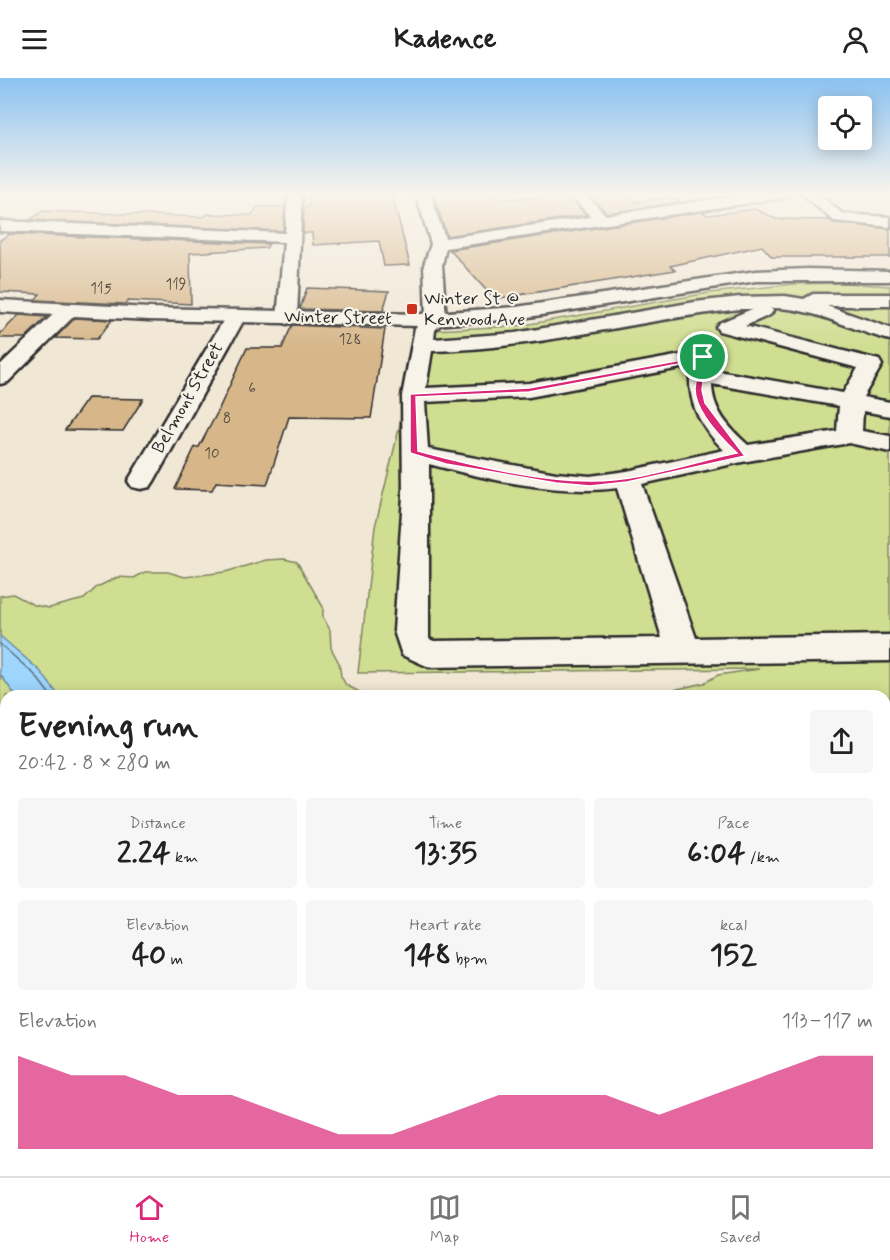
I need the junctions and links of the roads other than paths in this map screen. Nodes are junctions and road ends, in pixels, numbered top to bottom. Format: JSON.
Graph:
{"nodes":[{"id":1,"x":292,"y":245,"type":"edge"},
{"id":2,"x":439,"y":245,"type":"edge"},
{"id":3,"x":890,"y":276,"type":"edge"},
{"id":4,"x":890,"y":300,"type":"edge"},
{"id":5,"x":788,"y":301,"type":"junction"},
{"id":6,"x":0,"y":306,"type":"edge"},
{"id":7,"x":68,"y":311,"type":"junction"},
{"id":8,"x":236,"y":316,"type":"junction"},
{"id":9,"x":287,"y":318,"type":"junction"},
{"id":10,"x":436,"y":319,"type":"junction"},
{"id":11,"x":726,"y":327,"type":"junction"},
{"id":12,"x":890,"y":334,"type":"edge"},
{"id":13,"x":423,"y":345,"type":"junction"},
{"id":14,"x":883,"y":359,"type":"edge"},
{"id":15,"x":702,"y":366,"type":"junction"},
{"id":16,"x":0,"y":377,"type":"edge"},
{"id":17,"x":413,"y":396,"type":"junction"},
{"id":18,"x":849,"y":400,"type":"junction"},
{"id":19,"x":890,"y":409,"type":"edge"},
{"id":20,"x":849,"y":435,"type":"junction"},
{"id":21,"x":890,"y":444,"type":"edge"},
{"id":22,"x":414,"y":453,"type":"junction"},
{"id":23,"x":742,"y":454,"type":"junction"},
{"id":24,"x":627,"y":479,"type":"junction"},
{"id":25,"x":141,"y":481,"type":"dead end"},
{"id":26,"x":890,"y":648,"type":"edge"},
{"id":27,"x":683,"y":650,"type":"junction"}],
"edges":[{"from":1,"to":9,"type":"street"},
{"from":2,"to":10,"type":"street"},
{"from":3,"to":10,"type":"street","name":"Winter Street"},
{"from":4,"to":5,"type":"street"},
{"from":5,"to":11,"type":"street"},
{"from":5,"to":12,"type":"street"},
{"from":5,"to":13,"type":"street"},
{"from":6,"to":7,"type":"street","name":"Winter Street"},
{"from":7,"to":8,"type":"street","name":"Winter Street"},
{"from":7,"to":16,"type":"street"},
{"from":8,"to":9,"type":"street","name":"Winter Street"},
{"from":8,"to":25,"type":"street","name":"Belmont Street"},
{"from":9,"to":10,"type":"street","name":"Winter Street"},
{"from":10,"to":13,"type":"street"},
{"from":11,"to":14,"type":"street"},
{"from":11,"to":15,"type":"street"},
{"from":13,"to":17,"type":"street"},
{"from":14,"to":18,"type":"street"},
{"from":15,"to":17,"type":"street"},
{"from":15,"to":18,"type":"street"},
{"from":15,"to":23,"type":"street"},
{"from":17,"to":22,"type":"street"},
{"from":18,"to":19,"type":"street"},
{"from":18,"to":20,"type":"street"},
{"from":20,"to":21,"type":"street"},
{"from":20,"to":23,"type":"street"},
{"from":22,"to":24,"type":"street"},
{"from":22,"to":27,"type":"street"},
{"from":23,"to":24,"type":"street"},
{"from":24,"to":27,"type":"street"},
{"from":26,"to":27,"type":"street"}]}
